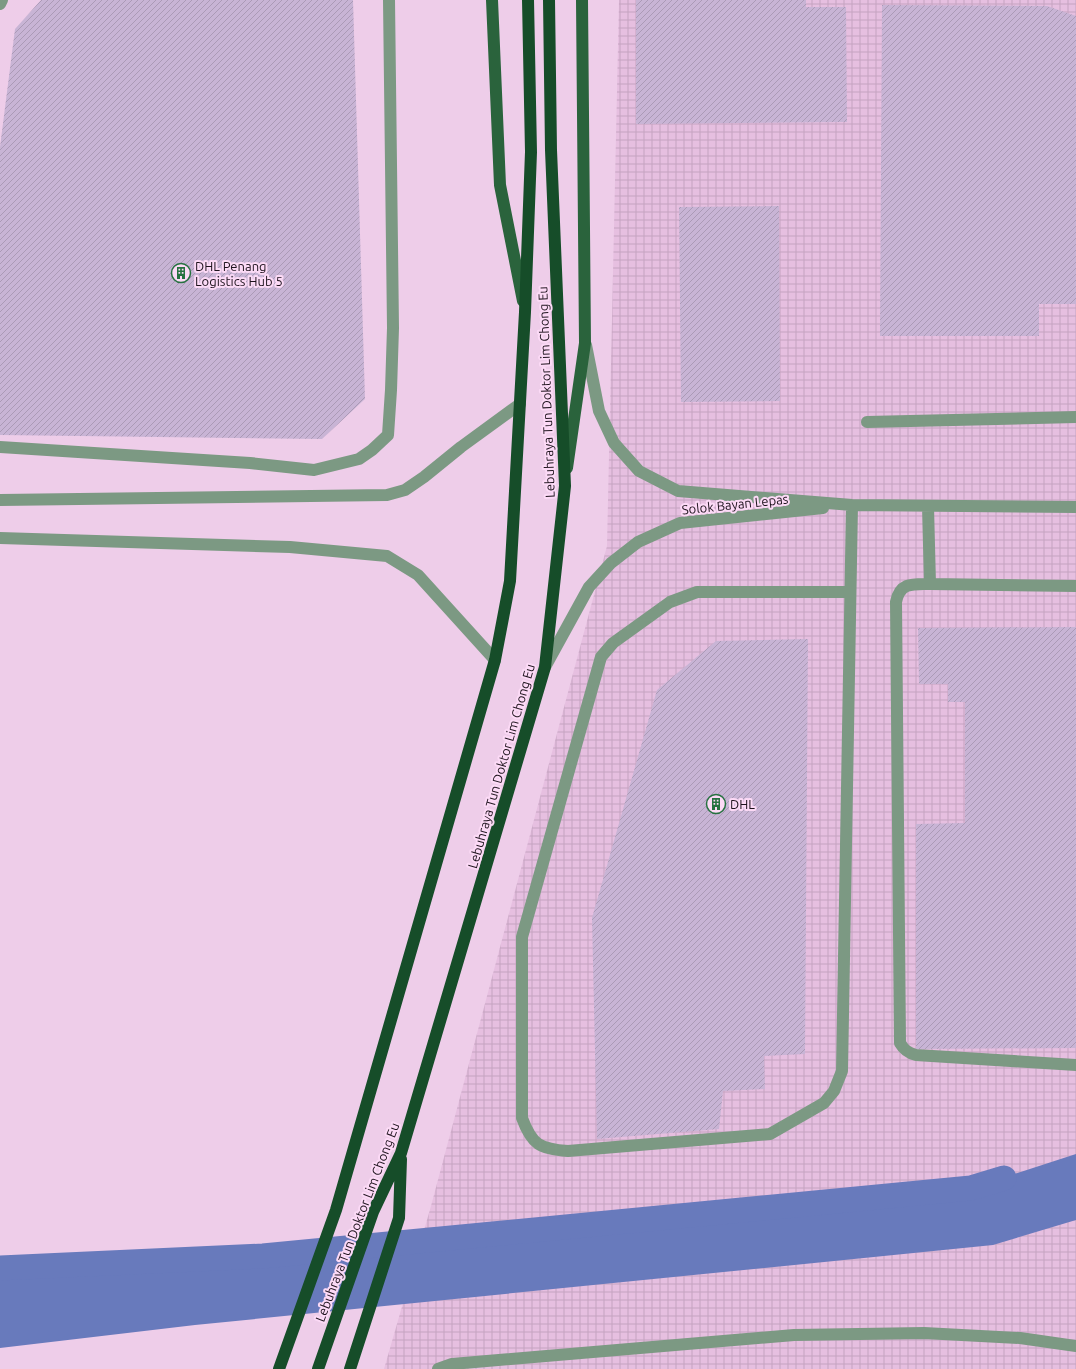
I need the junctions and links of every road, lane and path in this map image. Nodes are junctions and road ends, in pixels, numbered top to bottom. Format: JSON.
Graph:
{"nodes":[{"id":1,"x":2,"y":0,"type":"edge"},
{"id":2,"x":389,"y":0,"type":"edge"},
{"id":3,"x":492,"y":0,"type":"edge"},
{"id":4,"x":528,"y":0,"type":"edge"},
{"id":5,"x":549,"y":0,"type":"edge"},
{"id":6,"x":582,"y":0,"type":"edge"},
{"id":7,"x":0,"y":4,"type":"edge"},
{"id":8,"x":525,"y":312,"type":"junction"},
{"id":9,"x":585,"y":343,"type":"junction"},
{"id":10,"x":520,"y":404,"type":"junction"},
{"id":11,"x":1076,"y":417,"type":"edge"},
{"id":12,"x":867,"y":422,"type":"dead end"},
{"id":13,"x":0,"y":447,"type":"edge"},
{"id":14,"x":565,"y":486,"type":"junction"},
{"id":15,"x":0,"y":500,"type":"edge"},
{"id":16,"x":852,"y":505,"type":"junction"},
{"id":17,"x":928,"y":506,"type":"junction"},
{"id":18,"x":1076,"y":507,"type":"edge"},
{"id":19,"x":0,"y":538,"type":"edge"},
{"id":20,"x":930,"y":584,"type":"junction"},
{"id":21,"x":1076,"y":586,"type":"edge"},
{"id":22,"x":850,"y":592,"type":"junction"},
{"id":23,"x":495,"y":660,"type":"junction"},
{"id":24,"x":545,"y":667,"type":"junction"},
{"id":25,"x":1076,"y":1065,"type":"edge"},
{"id":26,"x":401,"y":1153,"type":"junction"},
{"id":27,"x":1076,"y":1346,"type":"edge"},
{"id":28,"x":279,"y":1369,"type":"edge"},
{"id":29,"x":318,"y":1369,"type":"edge"},
{"id":30,"x":350,"y":1369,"type":"edge"},
{"id":31,"x":438,"y":1369,"type":"edge"}],
"edges":[{"from":1,"to":7,"type":"street"},
{"from":2,"to":13,"type":"street"},
{"from":3,"to":8,"type":"main road"},
{"from":4,"to":8,"type":"highway","name":"Lebuhraya Tun Doktor Lim Chong Eu"},
{"from":5,"to":14,"type":"highway","name":"Lebuhraya Tun Doktor Lim Chong Eu"},
{"from":6,"to":9,"type":"main road"},
{"from":8,"to":10,"type":"highway","name":"Lebuhraya Tun Doktor Lim Chong Eu"},
{"from":9,"to":14,"type":"main road"},
{"from":9,"to":16,"type":"street","name":"Solok Bayan Lepas"},
{"from":10,"to":15,"type":"street"},
{"from":10,"to":23,"type":"highway","name":"Lebuhraya Tun Doktor Lim Chong Eu"},
{"from":11,"to":12,"type":"street"},
{"from":14,"to":24,"type":"highway","name":"Lebuhraya Tun Doktor Lim Chong Eu"},
{"from":16,"to":17,"type":"street","name":"Solok Bayan Lepas"},
{"from":16,"to":22,"type":"street"},
{"from":16,"to":24,"type":"street","name":"Solok Bayan Lepas"},
{"from":17,"to":18,"type":"street","name":"Solok Bayan Lepas"},
{"from":17,"to":20,"type":"street"},
{"from":19,"to":23,"type":"street"},
{"from":20,"to":21,"type":"street"},
{"from":20,"to":25,"type":"street"},
{"from":22,"to":22,"type":"street"},
{"from":23,"to":28,"type":"highway","name":"Lebuhraya Tun Doktor Lim Chong Eu"},
{"from":24,"to":26,"type":"highway","name":"Lebuhraya Tun Doktor Lim Chong Eu"},
{"from":26,"to":29,"type":"highway","name":"Lebuhraya Tun Doktor Lim Chong Eu"},
{"from":26,"to":30,"type":"highway"},
{"from":27,"to":31,"type":"street"}]}
